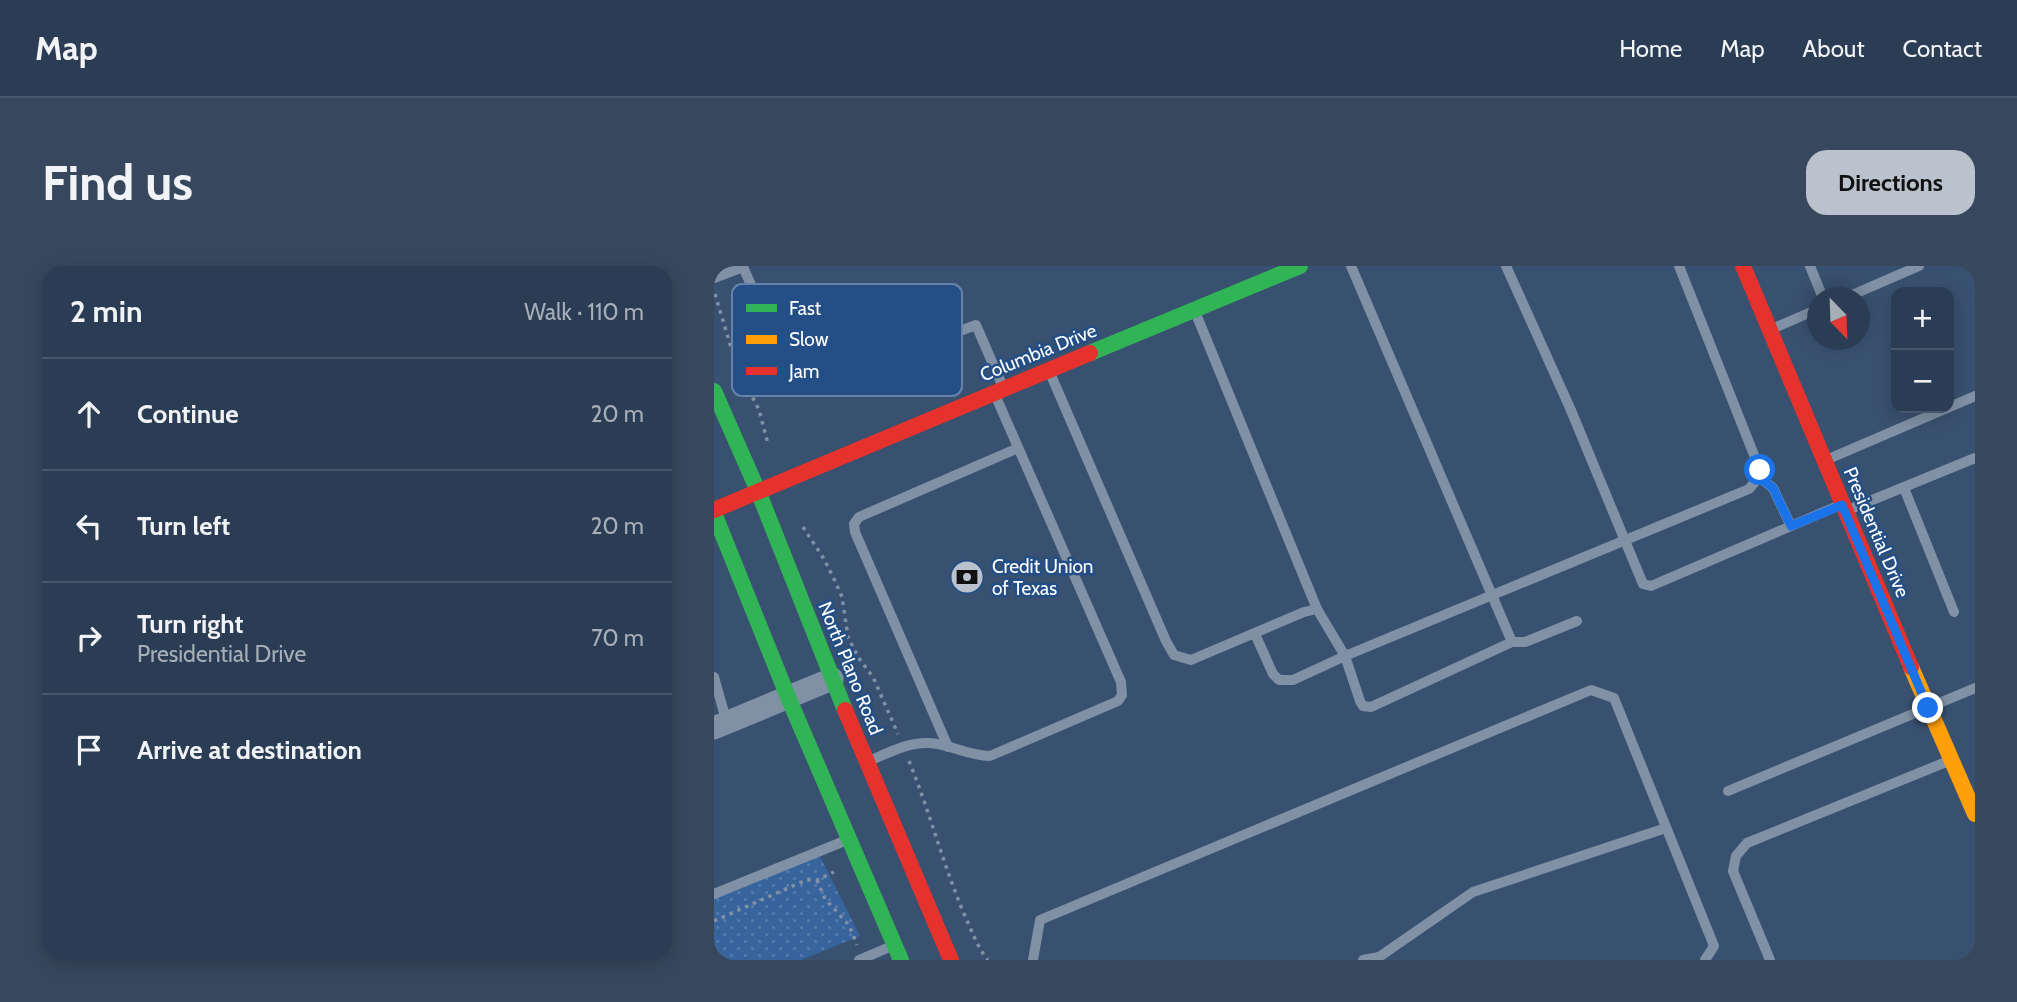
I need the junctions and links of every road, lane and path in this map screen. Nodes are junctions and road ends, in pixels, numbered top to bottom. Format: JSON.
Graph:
{"nodes":[{"id":1,"x":1300,"y":266,"type":"edge"},
{"id":2,"x":1351,"y":266,"type":"edge"},
{"id":3,"x":1506,"y":266,"type":"edge"},
{"id":4,"x":1679,"y":266,"type":"edge"},
{"id":5,"x":1743,"y":266,"type":"edge"},
{"id":6,"x":1810,"y":266,"type":"edge"},
{"id":7,"x":1919,"y":266,"type":"edge"},
{"id":8,"x":714,"y":278,"type":"edge"},
{"id":9,"x":751,"y":284,"type":"edge"},
{"id":10,"x":1819,"y":287,"type":"edge"},
{"id":11,"x":1870,"y":287,"type":"edge"},
{"id":12,"x":714,"y":292,"type":"edge"},
{"id":13,"x":1194,"y":310,"type":"junction"},
{"id":14,"x":1807,"y":314,"type":"edge"},
{"id":15,"x":962,"y":330,"type":"edge"},
{"id":16,"x":1770,"y":330,"type":"junction"},
{"id":17,"x":732,"y":351,"type":"edge"},
{"id":18,"x":1049,"y":371,"type":"junction"},
{"id":19,"x":714,"y":391,"type":"edge"},
{"id":20,"x":999,"y":391,"type":"junction"},
{"id":21,"x":752,"y":396,"type":"edge"},
{"id":22,"x":1975,"y":396,"type":"edge"},
{"id":23,"x":769,"y":447,"type":"dead end"},
{"id":24,"x":1018,"y":448,"type":"junction"},
{"id":25,"x":1975,"y":458,"type":"edge"},
{"id":26,"x":1824,"y":461,"type":"junction"},
{"id":27,"x":1759,"y":477,"type":"junction"},
{"id":28,"x":1904,"y":488,"type":"junction"},
{"id":29,"x":758,"y":491,"type":"junction"},
{"id":30,"x":1844,"y":508,"type":"junction"},
{"id":31,"x":714,"y":512,"type":"edge"},
{"id":32,"x":798,"y":520,"type":"dead end"},
{"id":33,"x":1791,"y":526,"type":"junction"},
{"id":34,"x":1624,"y":540,"type":"junction"},
{"id":35,"x":1490,"y":595,"type":"junction"},
{"id":36,"x":1317,"y":610,"type":"junction"},
{"id":37,"x":1954,"y":612,"type":"dead end"},
{"id":38,"x":1577,"y":621,"type":"dead end"},
{"id":39,"x":1255,"y":634,"type":"junction"},
{"id":40,"x":1512,"y":642,"type":"junction"},
{"id":41,"x":1345,"y":656,"type":"junction"},
{"id":42,"x":714,"y":677,"type":"edge"},
{"id":43,"x":832,"y":679,"type":"junction"},
{"id":44,"x":1974,"y":692,"type":"edge"},
{"id":45,"x":788,"y":697,"type":"junction"},
{"id":46,"x":1928,"y":708,"type":"junction"},
{"id":47,"x":721,"y":725,"type":"edge"},
{"id":48,"x":904,"y":746,"type":"junction"},
{"id":49,"x":948,"y":747,"type":"junction"},
{"id":50,"x":1950,"y":761,"type":"junction"},
{"id":51,"x":867,"y":762,"type":"junction"},
{"id":52,"x":1728,"y":791,"type":"dead end"},
{"id":53,"x":1975,"y":814,"type":"edge"},
{"id":54,"x":1666,"y":828,"type":"junction"},
{"id":55,"x":850,"y":839,"type":"junction"},
{"id":56,"x":836,"y":871,"type":"dead end"},
{"id":57,"x":817,"y":880,"type":"junction"},
{"id":58,"x":714,"y":894,"type":"edge"},
{"id":59,"x":714,"y":921,"type":"edge"},
{"id":60,"x":897,"y":943,"type":"edge"},
{"id":61,"x":861,"y":959,"type":"edge"},
{"id":62,"x":951,"y":960,"type":"edge"},
{"id":63,"x":988,"y":960,"type":"edge"},
{"id":64,"x":1033,"y":960,"type":"edge"},
{"id":65,"x":1363,"y":960,"type":"edge"},
{"id":66,"x":1705,"y":960,"type":"edge"},
{"id":67,"x":1770,"y":960,"type":"edge"}],
"edges":[{"from":1,"to":13,"type":"street","name":"Columbia Drive"},
{"from":2,"to":35,"type":"lane"},
{"from":3,"to":34,"type":"lane"},
{"from":4,"to":27,"type":"lane"},
{"from":5,"to":16,"type":"street","name":"Presidential Drive"},
{"from":6,"to":10,"type":"lane"},
{"from":7,"to":11,"type":"lane"},
{"from":8,"to":9,"type":"lane"},
{"from":12,"to":17,"type":"path"},
{"from":13,"to":18,"type":"street","name":"Columbia Drive"},
{"from":13,"to":36,"type":"lane"},
{"from":14,"to":16,"type":"lane"},
{"from":15,"to":20,"type":"lane"},
{"from":16,"to":26,"type":"street","name":"Presidential Drive"},
{"from":18,"to":20,"type":"street","name":"Columbia Drive"},
{"from":18,"to":39,"type":"lane"},
{"from":19,"to":29,"type":"street","name":"North Plano Road"},
{"from":20,"to":24,"type":"lane"},
{"from":20,"to":29,"type":"street","name":"Columbia Drive"},
{"from":21,"to":23,"type":"path"},
{"from":22,"to":26,"type":"lane"},
{"from":24,"to":49,"type":"lane"},
{"from":24,"to":49,"type":"lane"},
{"from":25,"to":28,"type":"lane"},
{"from":26,"to":30,"type":"street","name":"Presidential Drive"},
{"from":27,"to":33,"type":"lane"},
{"from":27,"to":34,"type":"lane"},
{"from":28,"to":30,"type":"lane"},
{"from":28,"to":37,"type":"lane"},
{"from":29,"to":31,"type":"street","name":"Columbia Drive"},
{"from":29,"to":43,"type":"street","name":"North Plano Road"},
{"from":30,"to":33,"type":"lane"},
{"from":30,"to":46,"type":"street","name":"Presidential Drive"},
{"from":31,"to":45,"type":"street"},
{"from":32,"to":48,"type":"path"},
{"from":33,"to":34,"type":"lane"},
{"from":34,"to":35,"type":"lane"},
{"from":35,"to":40,"type":"lane"},
{"from":35,"to":41,"type":"lane"},
{"from":36,"to":39,"type":"lane"},
{"from":36,"to":41,"type":"lane"},
{"from":38,"to":40,"type":"lane"},
{"from":39,"to":41,"type":"lane"},
{"from":40,"to":41,"type":"lane"},
{"from":42,"to":47,"type":"lane"},
{"from":43,"to":45,"type":"street"},
{"from":43,"to":51,"type":"street","name":"North Plano Road"},
{"from":44,"to":46,"type":"lane"},
{"from":45,"to":47,"type":"street"},
{"from":45,"to":55,"type":"street"},
{"from":46,"to":50,"type":"street","name":"Presidential Drive"},
{"from":46,"to":52,"type":"lane"},
{"from":48,"to":49,"type":"lane"},
{"from":48,"to":51,"type":"lane"},
{"from":48,"to":63,"type":"path"},
{"from":50,"to":53,"type":"street","name":"Presidential Drive"},
{"from":50,"to":67,"type":"lane"},
{"from":51,"to":62,"type":"street","name":"North Plano Road"},
{"from":54,"to":64,"type":"lane"},
{"from":54,"to":65,"type":"lane"},
{"from":54,"to":66,"type":"lane"},
{"from":55,"to":58,"type":"lane"},
{"from":55,"to":60,"type":"street"},
{"from":56,"to":57,"type":"path"},
{"from":57,"to":59,"type":"path"},
{"from":57,"to":61,"type":"path"},
{"from":60,"to":61,"type":"lane"}]}
